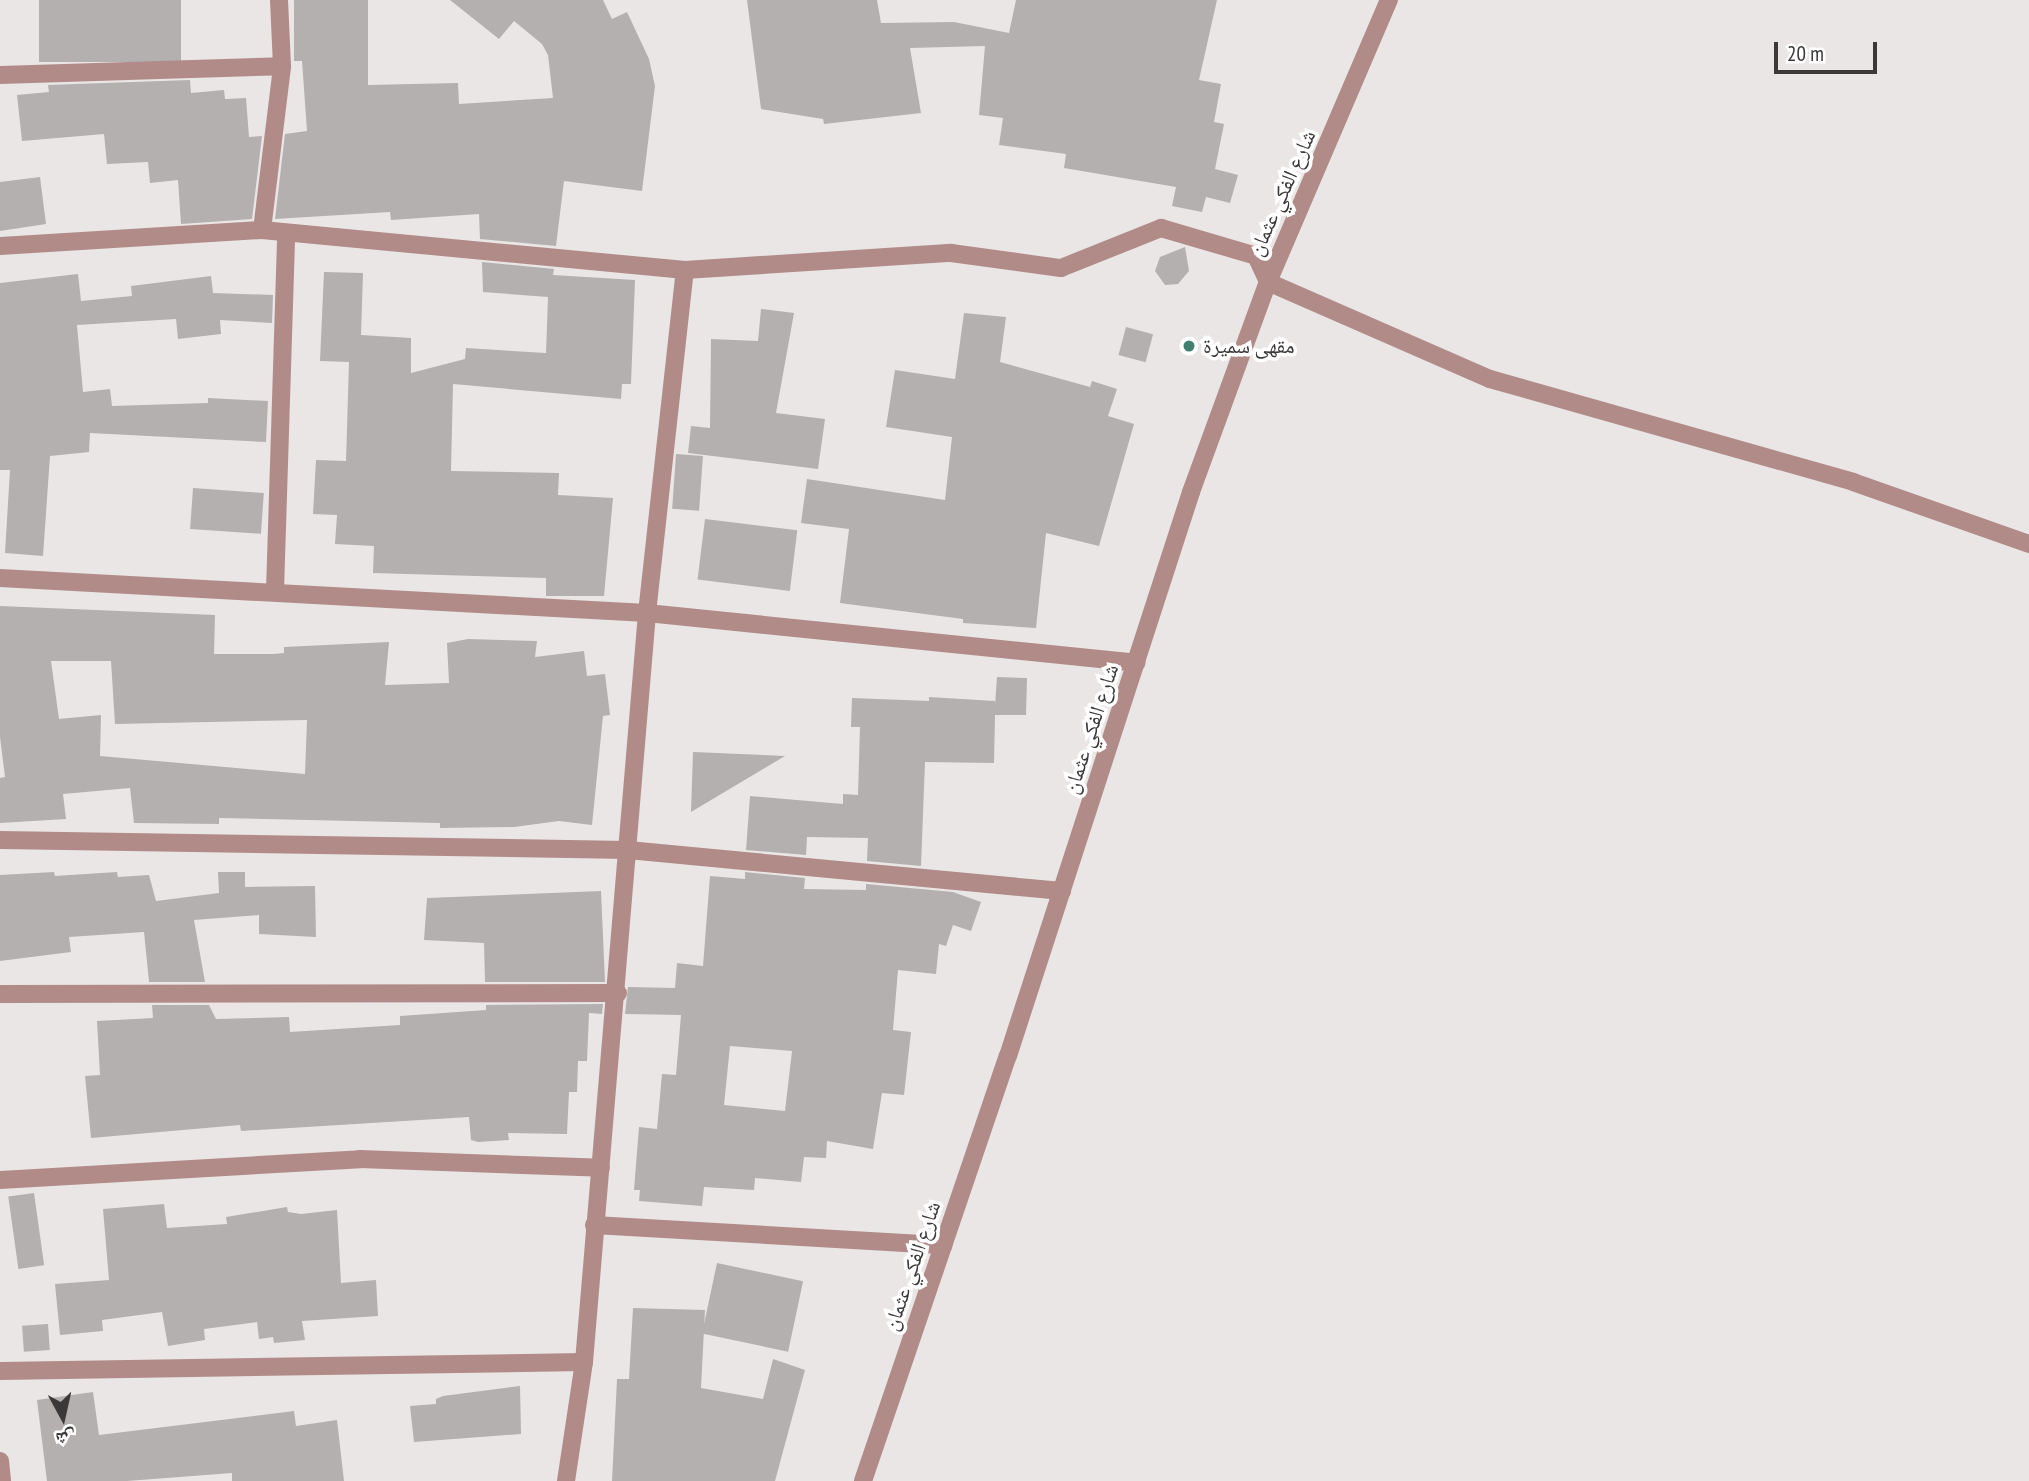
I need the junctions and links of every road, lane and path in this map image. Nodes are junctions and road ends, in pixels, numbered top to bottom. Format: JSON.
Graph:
{"nodes":[{"id":1,"x":279,"y":0,"type":"edge"},
{"id":2,"x":1389,"y":0,"type":"edge"},
{"id":3,"x":282,"y":66,"type":"junction"},
{"id":4,"x":0,"y":75,"type":"edge"},
{"id":5,"x":262,"y":230,"type":"junction"},
{"id":6,"x":286,"y":233,"type":"junction"},
{"id":7,"x":0,"y":246,"type":"edge"},
{"id":8,"x":685,"y":270,"type":"junction"},
{"id":9,"x":1268,"y":282,"type":"junction"},
{"id":10,"x":2029,"y":544,"type":"edge"},
{"id":11,"x":0,"y":578,"type":"edge"},
{"id":12,"x":275,"y":591,"type":"junction"},
{"id":13,"x":646,"y":613,"type":"junction"},
{"id":14,"x":1136,"y":663,"type":"junction"},
{"id":15,"x":0,"y":840,"type":"edge"},
{"id":16,"x":628,"y":850,"type":"junction"},
{"id":17,"x":1062,"y":891,"type":"junction"},
{"id":18,"x":618,"y":993,"type":"junction"},
{"id":19,"x":0,"y":994,"type":"edge"},
{"id":20,"x":601,"y":1168,"type":"junction"},
{"id":21,"x":0,"y":1180,"type":"edge"},
{"id":22,"x":594,"y":1225,"type":"junction"},
{"id":23,"x":943,"y":1245,"type":"junction"},
{"id":24,"x":584,"y":1362,"type":"junction"},
{"id":25,"x":0,"y":1371,"type":"edge"},
{"id":26,"x":0,"y":1461,"type":"edge"},
{"id":27,"x":2,"y":1481,"type":"edge"},
{"id":28,"x":566,"y":1481,"type":"edge"},
{"id":29,"x":863,"y":1481,"type":"edge"}],
"edges":[{"from":1,"to":3,"type":"street"},
{"from":2,"to":9,"type":"street","name":"شارع الفكي عثمان"},
{"from":3,"to":4,"type":"street"},
{"from":3,"to":5,"type":"street"},
{"from":5,"to":6,"type":"street"},
{"from":5,"to":7,"type":"street"},
{"from":6,"to":8,"type":"street"},
{"from":6,"to":12,"type":"street"},
{"from":8,"to":9,"type":"street"},
{"from":8,"to":13,"type":"street"},
{"from":9,"to":10,"type":"street"},
{"from":9,"to":14,"type":"street","name":"شارع الفكي عثمان"},
{"from":11,"to":12,"type":"street"},
{"from":12,"to":13,"type":"street"},
{"from":13,"to":14,"type":"street"},
{"from":13,"to":16,"type":"street"},
{"from":14,"to":17,"type":"street","name":"شارع الفكي عثمان"},
{"from":15,"to":16,"type":"street"},
{"from":16,"to":17,"type":"street"},
{"from":16,"to":18,"type":"street"},
{"from":17,"to":23,"type":"street","name":"شارع الفكي عثمان"},
{"from":18,"to":19,"type":"street"},
{"from":18,"to":20,"type":"street"},
{"from":20,"to":21,"type":"street"},
{"from":20,"to":22,"type":"street"},
{"from":22,"to":23,"type":"street"},
{"from":22,"to":24,"type":"street"},
{"from":23,"to":29,"type":"street","name":"شارع الفكي عثمان"},
{"from":24,"to":25,"type":"street"},
{"from":24,"to":28,"type":"street"},
{"from":26,"to":27,"type":"street"}]}
